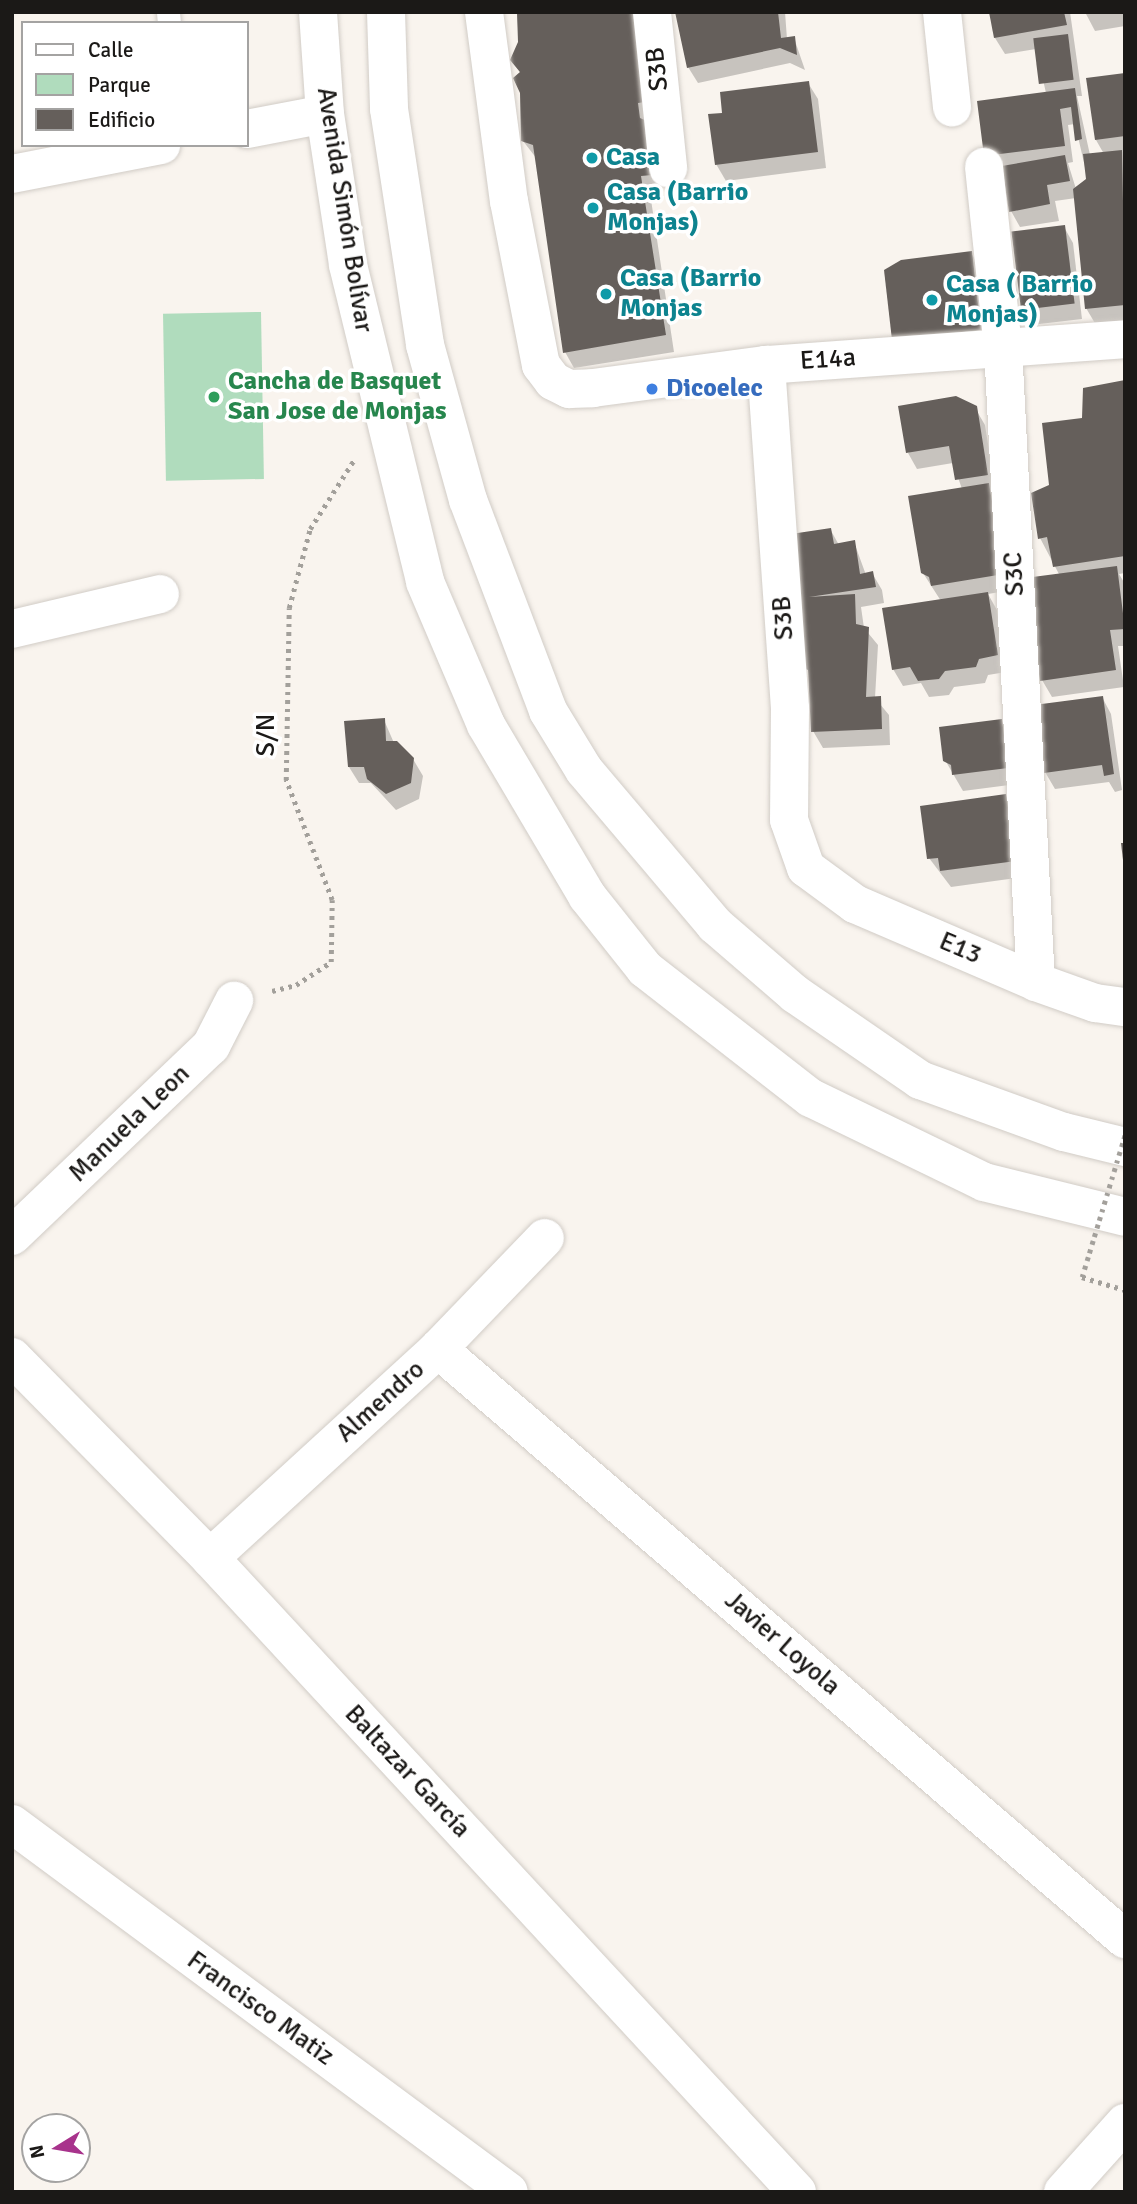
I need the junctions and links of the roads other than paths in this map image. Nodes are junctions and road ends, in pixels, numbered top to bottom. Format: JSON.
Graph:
{"nodes":[{"id":1,"x":318,"y":12,"type":"edge"},
{"id":2,"x":386,"y":12,"type":"edge"},
{"id":3,"x":484,"y":12,"type":"edge"},
{"id":4,"x":652,"y":12,"type":"edge"},
{"id":5,"x":943,"y":12,"type":"edge"},
{"id":6,"x":952,"y":107,"type":"dead end"},
{"id":7,"x":325,"y":114,"type":"junction"},
{"id":8,"x":248,"y":129,"type":"edge"},
{"id":9,"x":151,"y":147,"type":"edge"},
{"id":10,"x":984,"y":167,"type":"dead end"},
{"id":11,"x":668,"y":168,"type":"dead end"},
{"id":12,"x":12,"y":174,"type":"edge"},
{"id":13,"x":1125,"y":339,"type":"edge"},
{"id":14,"x":1003,"y":346,"type":"junction"},
{"id":15,"x":766,"y":365,"type":"junction"},
{"id":16,"x":160,"y":594,"type":"dead end"},
{"id":17,"x":12,"y":629,"type":"edge"},
{"id":18,"x":806,"y":869,"type":"joint"},
{"id":19,"x":1036,"y":982,"type":"junction"},
{"id":20,"x":234,"y":1002,"type":"road end"},
{"id":21,"x":1125,"y":1007,"type":"edge"},
{"id":22,"x":1125,"y":1147,"type":"edge"},
{"id":23,"x":1125,"y":1217,"type":"edge"},
{"id":24,"x":12,"y":1236,"type":"edge"},
{"id":25,"x":545,"y":1238,"type":"dead end"},
{"id":26,"x":438,"y":1349,"type":"junction"},
{"id":27,"x":12,"y":1357,"type":"edge"},
{"id":28,"x":209,"y":1558,"type":"junction"},
{"id":29,"x":12,"y":1824,"type":"edge"},
{"id":30,"x":1125,"y":1939,"type":"edge"},
{"id":31,"x":1125,"y":2123,"type":"edge"},
{"id":32,"x":509,"y":2192,"type":"edge"},
{"id":33,"x":797,"y":2192,"type":"edge"},
{"id":34,"x":1063,"y":2192,"type":"edge"}],
"edges":[{"from":1,"to":7,"type":"main road","name":"Avenida Simón Bolívar"},
{"from":2,"to":22,"type":"main road"},
{"from":3,"to":15,"type":"main road","name":"E14a"},
{"from":4,"to":11,"type":"main road","name":"S3B"},
{"from":5,"to":6,"type":"main road"},
{"from":7,"to":8,"type":"main road"},
{"from":7,"to":23,"type":"main road","name":"Avenida Simón Bolívar"},
{"from":9,"to":12,"type":"main road"},
{"from":10,"to":14,"type":"main road","name":"S3C"},
{"from":13,"to":14,"type":"main road","name":"E14a"},
{"from":14,"to":15,"type":"main road","name":"E14a"},
{"from":14,"to":19,"type":"main road","name":"S3C"},
{"from":15,"to":18,"type":"main road","name":"S3B"},
{"from":16,"to":17,"type":"main road"},
{"from":18,"to":19,"type":"main road","name":"E13"},
{"from":19,"to":21,"type":"main road","name":"E13"},
{"from":20,"to":24,"type":"main road","name":"Manuela Leon"},
{"from":25,"to":26,"type":"main road","name":"Almendro"},
{"from":26,"to":28,"type":"main road","name":"Almendro"},
{"from":26,"to":30,"type":"main road","name":"Javier Loyola"},
{"from":27,"to":28,"type":"main road","name":"Baltazar García"},
{"from":28,"to":33,"type":"main road","name":"Baltazar García"},
{"from":29,"to":32,"type":"main road","name":"Francisco Matiz"},
{"from":31,"to":34,"type":"main road"}]}
